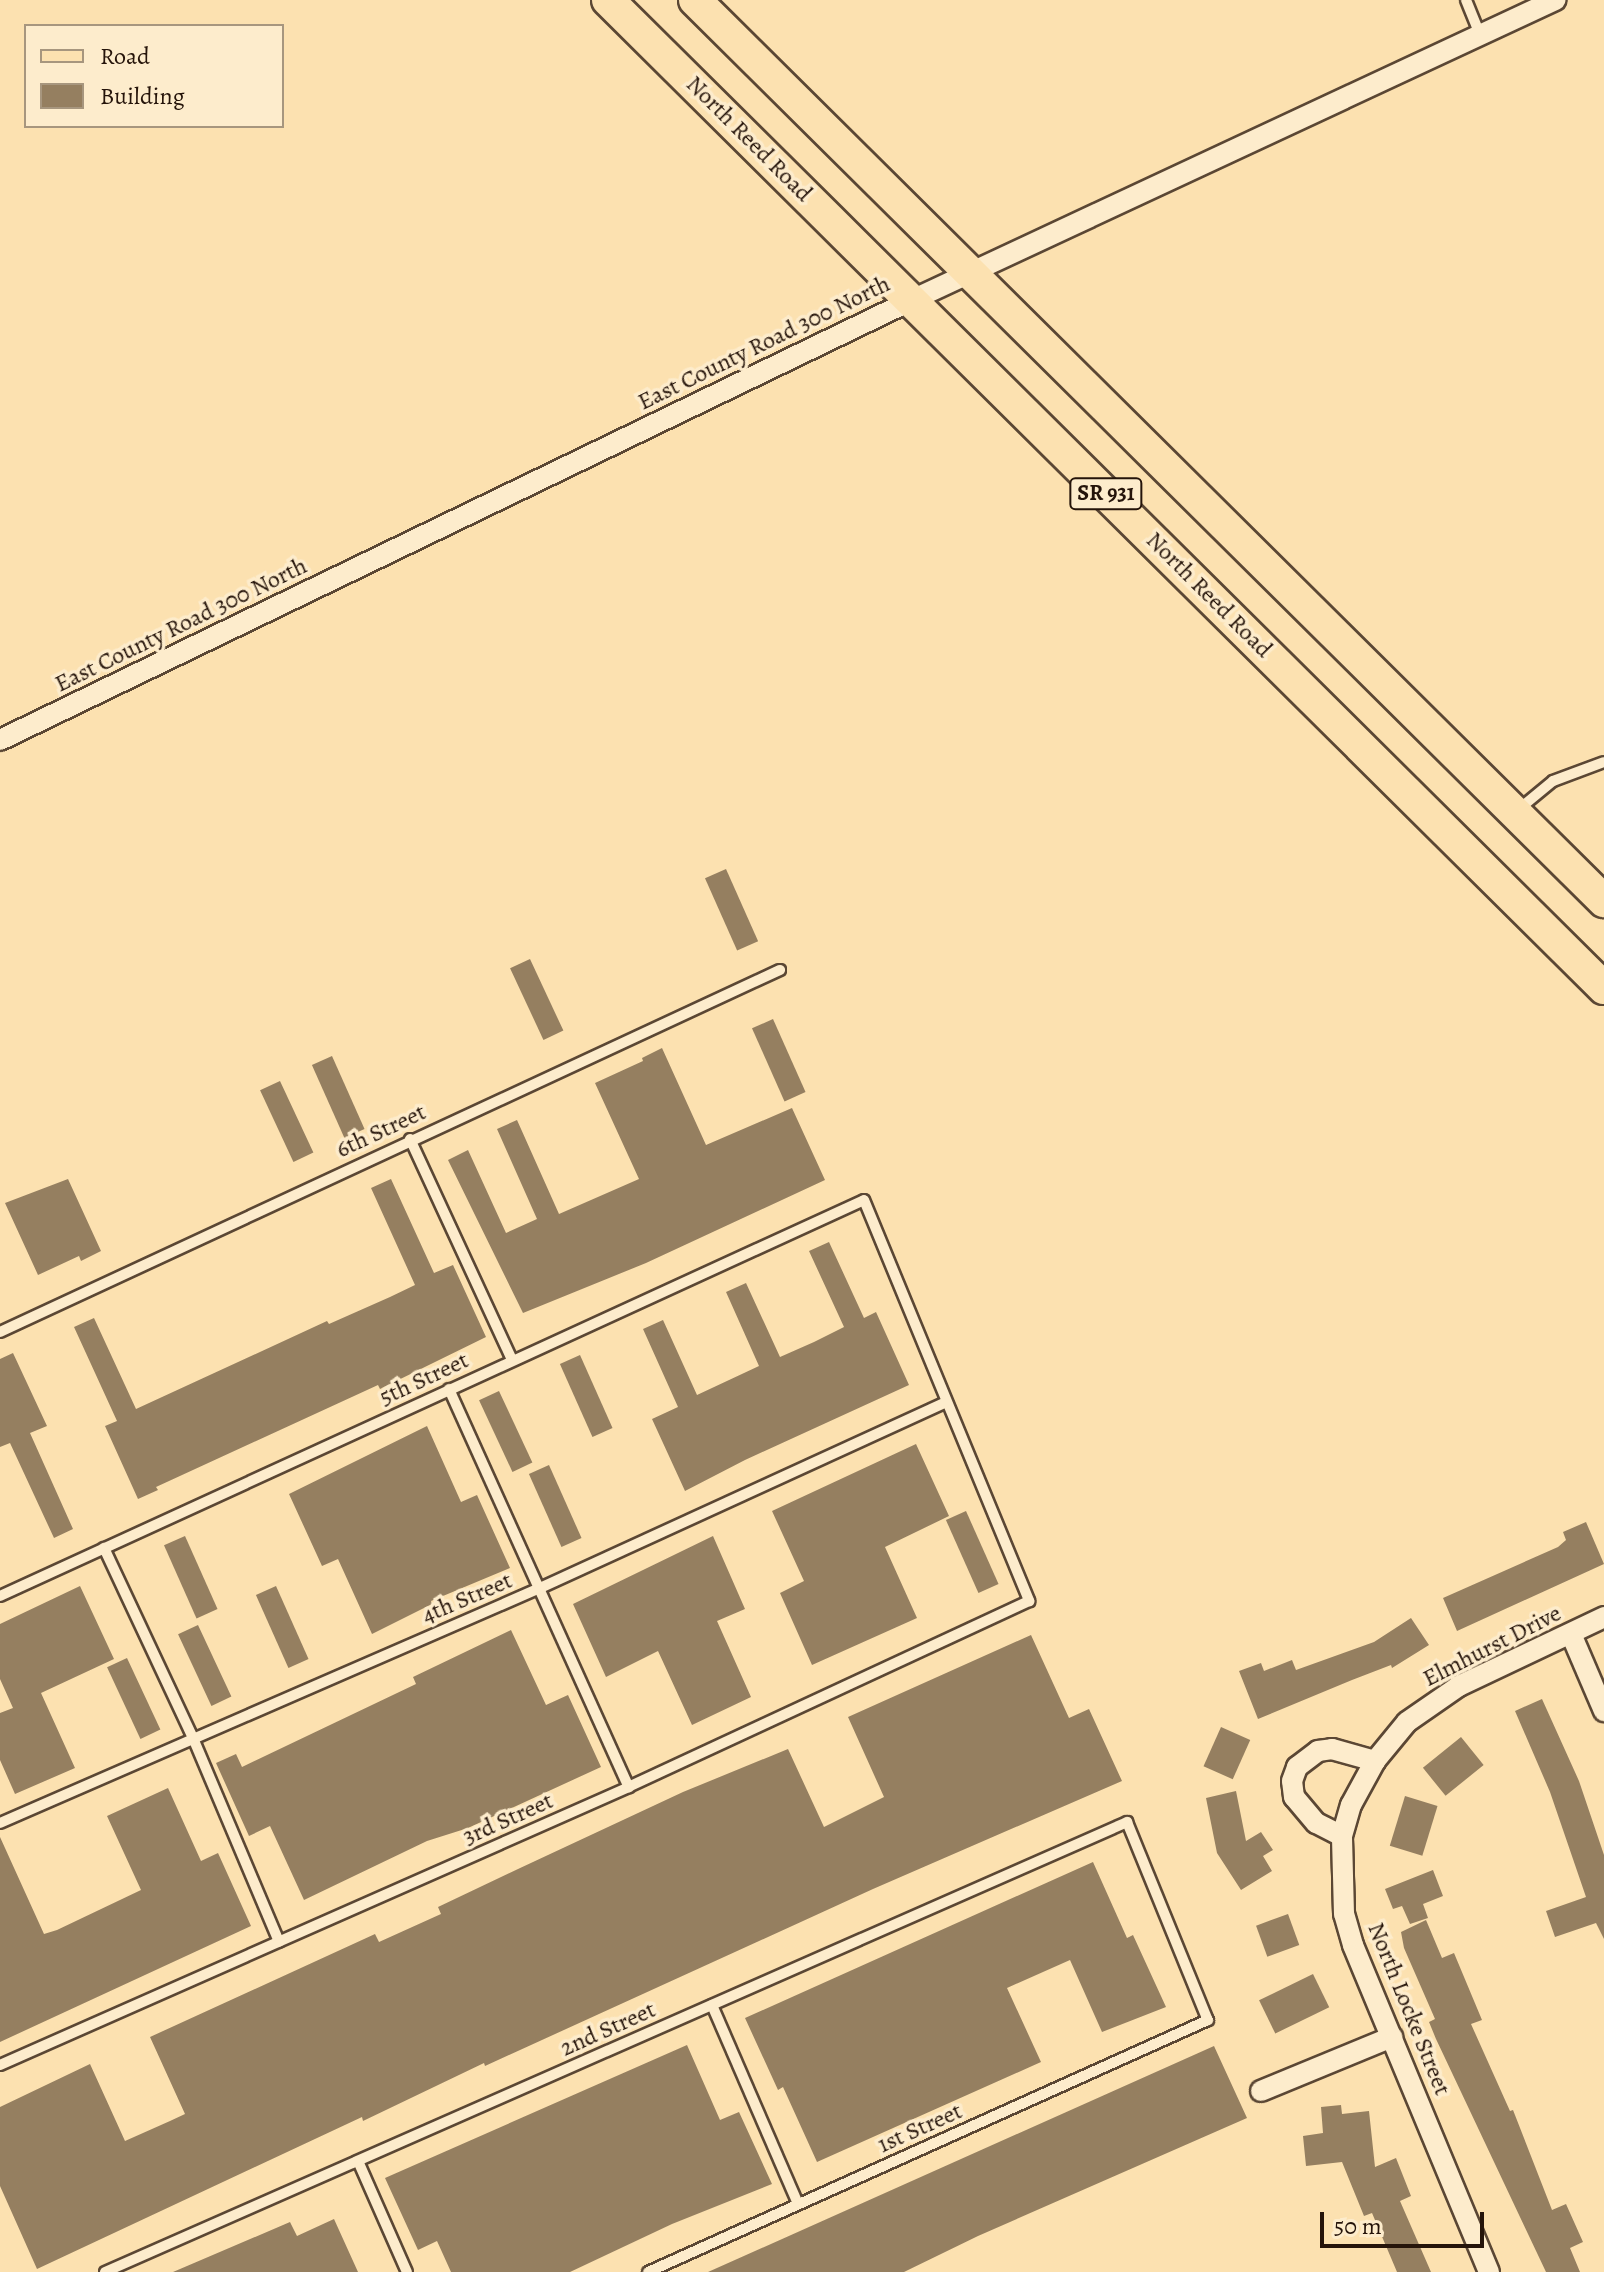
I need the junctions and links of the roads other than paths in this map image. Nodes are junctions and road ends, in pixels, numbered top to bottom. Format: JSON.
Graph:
{"nodes":[{"id":1,"x":608,"y":0,"type":"edge"},
{"id":2,"x":695,"y":0,"type":"edge"},
{"id":3,"x":1466,"y":0,"type":"edge"},
{"id":4,"x":1555,"y":0,"type":"edge"},
{"id":5,"x":1480,"y":34,"type":"junction"},
{"id":6,"x":970,"y":273,"type":"junction"},
{"id":7,"x":912,"y":300,"type":"junction"},
{"id":8,"x":0,"y":740,"type":"edge"},
{"id":9,"x":1604,"y":762,"type":"edge"},
{"id":10,"x":1514,"y":812,"type":"junction"},
{"id":11,"x":1604,"y":901,"type":"edge"},
{"id":12,"x":780,"y":970,"type":"dead end"},
{"id":13,"x":1604,"y":988,"type":"edge"},
{"id":14,"x":410,"y":1139,"type":"junction"},
{"id":15,"x":0,"y":1332,"type":"edge"},
{"id":16,"x":512,"y":1360,"type":"junction"},
{"id":17,"x":449,"y":1389,"type":"junction"},
{"id":18,"x":947,"y":1402,"type":"junction"},
{"id":19,"x":104,"y":1548,"type":"junction"},
{"id":20,"x":540,"y":1588,"type":"junction"},
{"id":21,"x":0,"y":1596,"type":"edge"},
{"id":22,"x":1604,"y":1617,"type":"edge"},
{"id":23,"x":1571,"y":1634,"type":"junction"},
{"id":24,"x":1604,"y":1711,"type":"edge"},
{"id":25,"x":193,"y":1738,"type":"junction"},
{"id":26,"x":1375,"y":1761,"type":"junction"},
{"id":27,"x":629,"y":1787,"type":"junction"},
{"id":28,"x":0,"y":1823,"type":"edge"},
{"id":29,"x":1342,"y":1836,"type":"junction"},
{"id":30,"x":279,"y":1942,"type":"junction"},
{"id":31,"x":712,"y":2005,"type":"junction"},
{"id":32,"x":1208,"y":2020,"type":"joint"},
{"id":33,"x":1392,"y":2037,"type":"junction"},
{"id":34,"x":0,"y":2065,"type":"edge"},
{"id":35,"x":1261,"y":2091,"type":"dead end"},
{"id":36,"x":358,"y":2161,"type":"junction"},
{"id":37,"x":798,"y":2204,"type":"junction"},
{"id":38,"x":105,"y":2272,"type":"edge"},
{"id":39,"x":407,"y":2272,"type":"edge"},
{"id":40,"x":648,"y":2272,"type":"edge"},
{"id":41,"x":1489,"y":2272,"type":"edge"}],
"edges":[{"from":1,"to":7,"type":"main road","name":"North Reed Road","number":"SR 931"},
{"from":2,"to":6,"type":"main road","number":"SR 931"},
{"from":3,"to":5,"type":"lane"},
{"from":4,"to":5,"type":"street","name":"East County Road 300 North"},
{"from":5,"to":6,"type":"street","name":"East County Road 300 North"},
{"from":6,"to":7,"type":"street","name":"East County Road 300 North"},
{"from":6,"to":10,"type":"main road","number":"SR 931"},
{"from":7,"to":8,"type":"street","name":"East County Road 300 North"},
{"from":7,"to":13,"type":"main road","name":"North Reed Road","number":"SR 931"},
{"from":9,"to":10,"type":"lane"},
{"from":10,"to":11,"type":"main road","number":"SR 931"},
{"from":12,"to":14,"type":"lane","name":"6th Street"},
{"from":14,"to":15,"type":"lane","name":"6th Street"},
{"from":14,"to":16,"type":"lane"},
{"from":16,"to":17,"type":"lane","name":"5th Street"},
{"from":16,"to":18,"type":"lane","name":"5th Street"},
{"from":17,"to":19,"type":"lane","name":"5th Street"},
{"from":17,"to":20,"type":"lane"},
{"from":18,"to":20,"type":"lane","name":"4th Street"},
{"from":18,"to":27,"type":"lane","name":"3rd Street"},
{"from":19,"to":21,"type":"lane","name":"5th Street"},
{"from":19,"to":25,"type":"lane"},
{"from":20,"to":25,"type":"lane","name":"4th Street"},
{"from":20,"to":27,"type":"lane"},
{"from":22,"to":23,"type":"street","name":"Elmhurst Drive"},
{"from":23,"to":24,"type":"street"},
{"from":23,"to":26,"type":"street","name":"Elmhurst Drive"},
{"from":25,"to":28,"type":"lane","name":"4th Street"},
{"from":25,"to":30,"type":"lane"},
{"from":26,"to":29,"type":"street","name":"North Locke Street"},
{"from":26,"to":29,"type":"street"},
{"from":27,"to":30,"type":"lane","name":"3rd Street"},
{"from":29,"to":33,"type":"street","name":"North Locke Street"},
{"from":30,"to":34,"type":"lane","name":"3rd Street"},
{"from":31,"to":32,"type":"lane","name":"2nd Street"},
{"from":31,"to":36,"type":"lane","name":"2nd Street"},
{"from":31,"to":37,"type":"lane"},
{"from":32,"to":37,"type":"lane","name":"1st Street"},
{"from":33,"to":35,"type":"street"},
{"from":33,"to":41,"type":"street","name":"North Locke Street"},
{"from":36,"to":38,"type":"lane","name":"2nd Street"},
{"from":36,"to":39,"type":"lane"},
{"from":37,"to":40,"type":"lane","name":"1st Street"}]}
